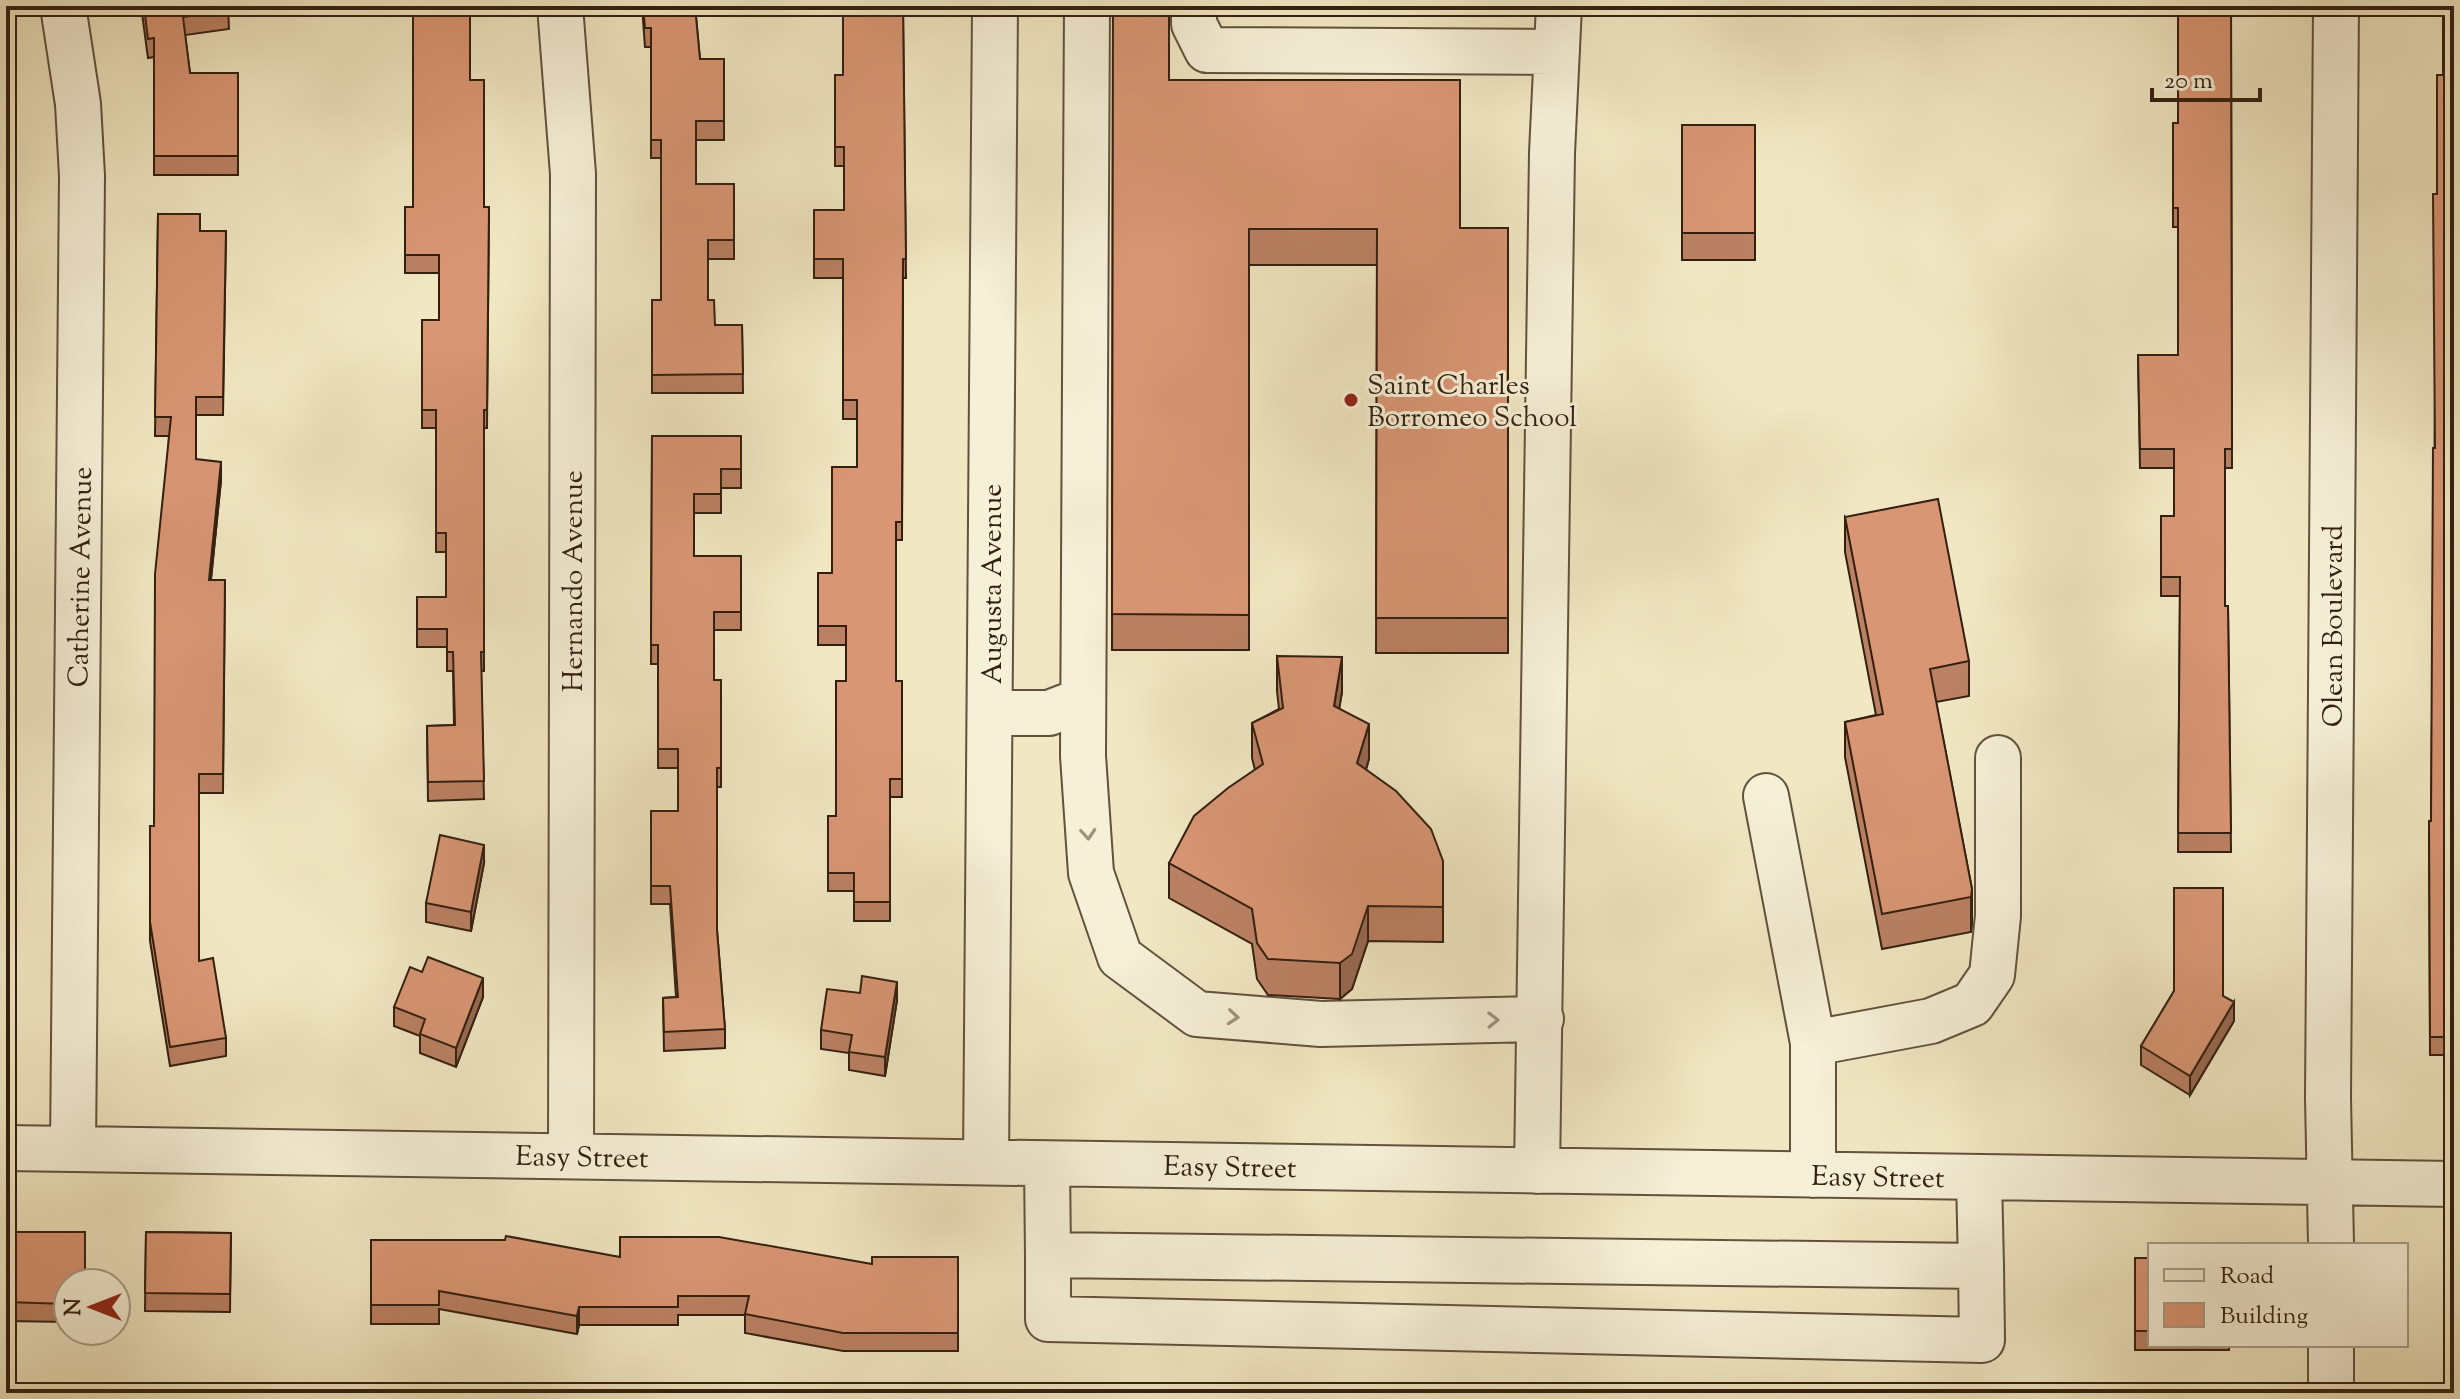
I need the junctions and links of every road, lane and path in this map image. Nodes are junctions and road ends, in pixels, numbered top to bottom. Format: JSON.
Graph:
{"nodes":[{"id":1,"x":63,"y":6,"type":"edge"},
{"id":2,"x":560,"y":6,"type":"edge"},
{"id":3,"x":995,"y":6,"type":"edge"},
{"id":4,"x":1087,"y":6,"type":"edge"},
{"id":5,"x":1194,"y":6,"type":"edge"},
{"id":6,"x":1559,"y":6,"type":"edge"},
{"id":7,"x":2336,"y":6,"type":"edge"},
{"id":8,"x":1557,"y":52,"type":"junction"},
{"id":9,"x":1083,"y":700,"type":"junction"},
{"id":10,"x":990,"y":713,"type":"junction"},
{"id":11,"x":1998,"y":758,"type":"dead end"},
{"id":12,"x":1766,"y":796,"type":"dead end"},
{"id":13,"x":1541,"y":1019,"type":"junction"},
{"id":14,"x":1813,"y":1043,"type":"junction"},
{"id":15,"x":6,"y":1148,"type":"edge"},
{"id":16,"x":73,"y":1149,"type":"junction"},
{"id":17,"x":571,"y":1156,"type":"junction"},
{"id":18,"x":986,"y":1162,"type":"junction"},
{"id":19,"x":1047,"y":1164,"type":"junction"},
{"id":20,"x":1537,"y":1171,"type":"junction"},
{"id":21,"x":1813,"y":1175,"type":"junction"},
{"id":22,"x":1979,"y":1178,"type":"junction"},
{"id":23,"x":2331,"y":1183,"type":"junction"},
{"id":24,"x":2454,"y":1184,"type":"edge"},
{"id":25,"x":2331,"y":1243,"type":"edge"},
{"id":26,"x":1048,"y":1255,"type":"junction"},
{"id":27,"x":1981,"y":1266,"type":"junction"},
{"id":28,"x":2331,"y":1347,"type":"edge"},
{"id":29,"x":2331,"y":1393,"type":"edge"}],
"edges":[{"from":1,"to":16,"type":"street","name":"Catherine Avenue"},
{"from":2,"to":17,"type":"street","name":"Hernando Avenue"},
{"from":3,"to":10,"type":"street","name":"Augusta Avenue"},
{"from":4,"to":9,"type":"street"},
{"from":5,"to":8,"type":"street"},
{"from":6,"to":8,"type":"street"},
{"from":7,"to":23,"type":"street","name":"Olean Boulevard"},
{"from":8,"to":13,"type":"street"},
{"from":9,"to":10,"type":"street"},
{"from":9,"to":13,"type":"street","one_way":true},
{"from":10,"to":18,"type":"street","name":"Augusta Avenue"},
{"from":11,"to":14,"type":"street"},
{"from":12,"to":14,"type":"street"},
{"from":13,"to":20,"type":"street"},
{"from":14,"to":21,"type":"street"},
{"from":15,"to":16,"type":"street","name":"Easy Street"},
{"from":16,"to":17,"type":"street","name":"Easy Street"},
{"from":17,"to":18,"type":"street","name":"Easy Street"},
{"from":18,"to":19,"type":"street","name":"Easy Street"},
{"from":19,"to":20,"type":"street","name":"Easy Street"},
{"from":19,"to":26,"type":"street"},
{"from":20,"to":21,"type":"street","name":"Easy Street"},
{"from":21,"to":22,"type":"street","name":"Easy Street"},
{"from":22,"to":23,"type":"street","name":"Easy Street"},
{"from":22,"to":27,"type":"street"},
{"from":23,"to":24,"type":"street","name":"Easy Street"},
{"from":23,"to":25,"type":"street","name":"Olean Boulevard"},
{"from":26,"to":27,"type":"street"},
{"from":26,"to":27,"type":"street"},
{"from":28,"to":29,"type":"street"}]}
